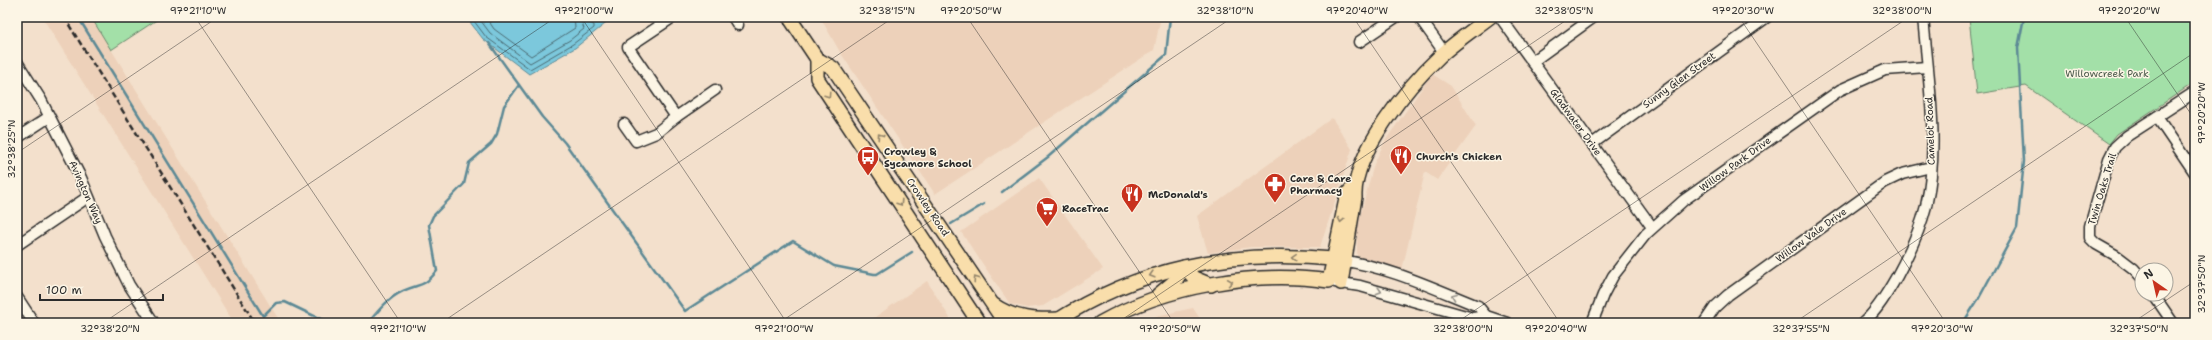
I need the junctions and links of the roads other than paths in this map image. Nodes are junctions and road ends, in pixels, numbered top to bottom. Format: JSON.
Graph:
{"nodes":[{"id":1,"x":673,"y":17,"type":"edge"},
{"id":2,"x":789,"y":17,"type":"edge"},
{"id":3,"x":1396,"y":17,"type":"edge"},
{"id":4,"x":1419,"y":17,"type":"edge"},
{"id":5,"x":1490,"y":17,"type":"edge"},
{"id":6,"x":1500,"y":17,"type":"edge"},
{"id":7,"x":1594,"y":17,"type":"edge"},
{"id":8,"x":1767,"y":17,"type":"edge"},
{"id":9,"x":1923,"y":17,"type":"edge"},
{"id":10,"x":1359,"y":42,"type":"dead end"},
{"id":11,"x":1444,"y":52,"type":"junction"},
{"id":12,"x":817,"y":59,"type":"junction"},
{"id":13,"x":17,"y":62,"type":"edge"},
{"id":14,"x":1532,"y":62,"type":"junction"},
{"id":15,"x":1927,"y":67,"type":"junction"},
{"id":16,"x":715,"y":90,"type":"dead end"},
{"id":17,"x":2195,"y":92,"type":"edge"},
{"id":18,"x":49,"y":117,"type":"junction"},
{"id":19,"x":676,"y":117,"type":"junction"},
{"id":20,"x":2157,"y":117,"type":"junction"},
{"id":21,"x":624,"y":124,"type":"dead end"},
{"id":22,"x":17,"y":138,"type":"edge"},
{"id":23,"x":1592,"y":144,"type":"junction"},
{"id":24,"x":1931,"y":167,"type":"junction"},
{"id":25,"x":2195,"y":174,"type":"edge"},
{"id":26,"x":88,"y":198,"type":"junction"},
{"id":27,"x":1652,"y":227,"type":"junction"},
{"id":28,"x":17,"y":245,"type":"edge"},
{"id":29,"x":1339,"y":260,"type":"junction"},
{"id":30,"x":1184,"y":267,"type":"junction"},
{"id":31,"x":2134,"y":269,"type":"edge"},
{"id":32,"x":1335,"y":282,"type":"junction"},
{"id":33,"x":1211,"y":285,"type":"junction"},
{"id":34,"x":17,"y":297,"type":"edge"},
{"id":35,"x":1149,"y":300,"type":"junction"},
{"id":36,"x":991,"y":302,"type":"junction"},
{"id":37,"x":2159,"y":302,"type":"edge"},
{"id":38,"x":1485,"y":320,"type":"edge"},
{"id":39,"x":1056,"y":321,"type":"edge"},
{"id":40,"x":34,"y":323,"type":"edge"},
{"id":41,"x":154,"y":323,"type":"edge"},
{"id":42,"x":979,"y":323,"type":"edge"},
{"id":43,"x":1005,"y":323,"type":"edge"},
{"id":44,"x":1100,"y":323,"type":"edge"},
{"id":45,"x":1507,"y":323,"type":"edge"},
{"id":46,"x":1592,"y":323,"type":"edge"},
{"id":47,"x":1704,"y":323,"type":"edge"},
{"id":48,"x":1863,"y":323,"type":"edge"},
{"id":49,"x":2173,"y":323,"type":"edge"}],
"edges":[{"from":1,"to":19,"type":"street"},
{"from":2,"to":12,"type":"main road","name":"Crowley Road"},
{"from":3,"to":10,"type":"street"},
{"from":4,"to":11,"type":"street"},
{"from":5,"to":11,"type":"main road"},
{"from":6,"to":14,"type":"street","name":"Gladwater Drive"},
{"from":7,"to":14,"type":"street"},
{"from":8,"to":23,"type":"street","name":"Sunny Glen Street"},
{"from":9,"to":15,"type":"street","name":"Camelot Road"},
{"from":11,"to":29,"type":"main road"},
{"from":36,"to":12,"type":"main road","name":"Crowley Road","one_way":true},
{"from":12,"to":42,"type":"main road","one_way":true},
{"from":13,"to":18,"type":"street","name":"Avington Way"},
{"from":14,"to":23,"type":"street","name":"Gladwater Drive"},
{"from":15,"to":24,"type":"street","name":"Camelot Road"},
{"from":15,"to":27,"type":"street","name":"Willow Park Drive"},
{"from":16,"to":19,"type":"street"},
{"from":17,"to":20,"type":"street","name":"Twin Oaks Trail"},
{"from":18,"to":22,"type":"street"},
{"from":18,"to":26,"type":"street","name":"Avington Way"},
{"from":19,"to":21,"type":"street"},
{"from":20,"to":25,"type":"street"},
{"from":20,"to":31,"type":"street","name":"Twin Oaks Trail"},
{"from":23,"to":27,"type":"street","name":"Gladwater Drive"},
{"from":24,"to":47,"type":"street","name":"Willow Vale Drive"},
{"from":24,"to":48,"type":"street","name":"Camelot Road"},
{"from":26,"to":28,"type":"street"},
{"from":26,"to":41,"type":"street","name":"Avington Way"},
{"from":27,"to":46,"type":"street","name":"Willow Park Drive"},
{"from":29,"to":30,"type":"main road","one_way":true},
{"from":29,"to":32,"type":"main road"},
{"from":38,"to":29,"type":"street","one_way":true},
{"from":30,"to":33,"type":"main road"},
{"from":30,"to":35,"type":"main road"},
{"from":30,"to":39,"type":"main road","one_way":true},
{"from":33,"to":32,"type":"main road","one_way":true},
{"from":32,"to":38,"type":"street","one_way":true},
{"from":33,"to":35,"type":"main road"},
{"from":34,"to":40,"type":"street"},
{"from":35,"to":44,"type":"main road"},
{"from":36,"to":39,"type":"main road"},
{"from":36,"to":43,"type":"main road","name":"Crowley Road"},
{"from":37,"to":49,"type":"street"},
{"from":38,"to":45,"type":"street"}]}
